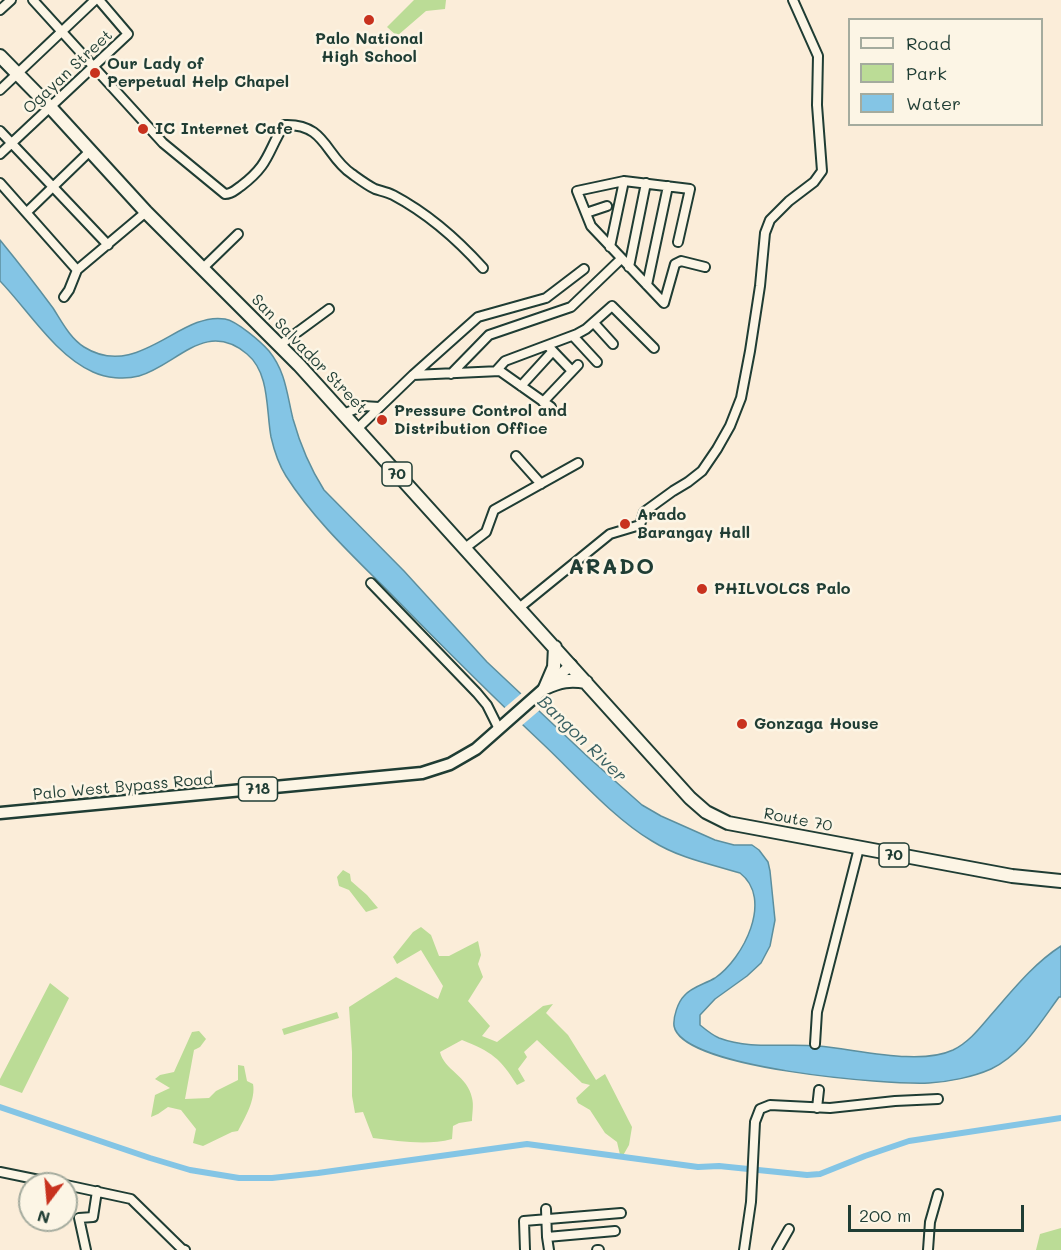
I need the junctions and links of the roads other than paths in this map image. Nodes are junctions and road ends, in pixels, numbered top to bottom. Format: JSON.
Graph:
{"nodes":[{"id":1,"x":10,"y":0,"type":"edge"},
{"id":2,"x":33,"y":0,"type":"edge"},
{"id":3,"x":97,"y":0,"type":"edge"},
{"id":4,"x":794,"y":0,"type":"edge"},
{"id":5,"x":0,"y":10,"type":"edge"},
{"id":6,"x":62,"y":31,"type":"junction"},
{"id":7,"x":0,"y":56,"type":"edge"},
{"id":8,"x":94,"y":67,"type":"junction"},
{"id":9,"x":16,"y":74,"type":"junction"},
{"id":10,"x":0,"y":90,"type":"edge"},
{"id":11,"x":51,"y":108,"type":"junction"},
{"id":12,"x":0,"y":131,"type":"edge"},
{"id":13,"x":12,"y":143,"type":"junction"},
{"id":14,"x":90,"y":151,"type":"junction"},
{"id":15,"x":0,"y":154,"type":"edge"},
{"id":16,"x":624,"y":181,"type":"junction"},
{"id":17,"x":0,"y":183,"type":"edge"},
{"id":18,"x":646,"y":183,"type":"junction"},
{"id":19,"x":668,"y":186,"type":"junction"},
{"id":20,"x":52,"y":187,"type":"junction"},
{"id":21,"x":607,"y":206,"type":"dead end"},
{"id":22,"x":597,"y":210,"type":"junction"},
{"id":23,"x":27,"y":212,"type":"junction"},
{"id":24,"x":146,"y":212,"type":"junction"},
{"id":25,"x":586,"y":213,"type":"junction"},
{"id":26,"x":595,"y":230,"type":"junction"},
{"id":27,"x":238,"y":234,"type":"dead end"},
{"id":28,"x":678,"y":242,"type":"dead end"},
{"id":29,"x":108,"y":245,"type":"junction"},
{"id":30,"x":610,"y":247,"type":"junction"},
{"id":31,"x":621,"y":259,"type":"junction"},
{"id":32,"x":629,"y":267,"type":"junction"},
{"id":33,"x":705,"y":267,"type":"dead end"},
{"id":34,"x":203,"y":268,"type":"junction"},
{"id":35,"x":483,"y":268,"type":"dead end"},
{"id":36,"x":584,"y":269,"type":"dead end"},
{"id":37,"x":77,"y":270,"type":"junction"},
{"id":38,"x":647,"y":285,"type":"junction"},
{"id":39,"x":64,"y":297,"type":"dead end"},
{"id":40,"x":330,"y":309,"type":"dead end"},
{"id":41,"x":594,"y":322,"type":"junction"},
{"id":42,"x":573,"y":336,"type":"junction"},
{"id":43,"x":613,"y":344,"type":"dead end"},
{"id":44,"x":280,"y":345,"type":"junction"},
{"id":45,"x":550,"y":348,"type":"junction"},
{"id":46,"x":654,"y":348,"type":"dead end"},
{"id":47,"x":597,"y":362,"type":"dead end"},
{"id":48,"x":578,"y":364,"type":"dead end"},
{"id":49,"x":496,"y":371,"type":"junction"},
{"id":50,"x":572,"y":371,"type":"junction"},
{"id":51,"x":451,"y":374,"type":"junction"},
{"id":52,"x":413,"y":375,"type":"junction"},
{"id":53,"x":522,"y":386,"type":"junction"},
{"id":54,"x":543,"y":402,"type":"junction"},
{"id":55,"x":551,"y":407,"type":"dead end"},
{"id":56,"x":380,"y":408,"type":"junction"},
{"id":57,"x":344,"y":414,"type":"junction"},
{"id":58,"x":357,"y":429,"type":"junction"},
{"id":59,"x":516,"y":456,"type":"dead end"},
{"id":60,"x":579,"y":463,"type":"dead end"},
{"id":61,"x":540,"y":484,"type":"junction"},
{"id":62,"x":465,"y":548,"type":"junction"},
{"id":63,"x":371,"y":583,"type":"dead end"},
{"id":64,"x":519,"y":608,"type":"junction"},
{"id":65,"x":555,"y":647,"type":"junction"},
{"id":66,"x":571,"y":665,"type":"junction"},
{"id":67,"x":586,"y":682,"type":"junction"},
{"id":68,"x":542,"y":691,"type":"junction"},
{"id":69,"x":500,"y":727,"type":"junction"},
{"id":70,"x":0,"y":813,"type":"edge"},
{"id":71,"x":859,"y":848,"type":"junction"},
{"id":72,"x":1061,"y":881,"type":"edge"},
{"id":73,"x":815,"y":1044,"type":"dead end"},
{"id":74,"x":819,"y":1090,"type":"dead end"},
{"id":75,"x":938,"y":1099,"type":"dead end"},
{"id":76,"x":818,"y":1107,"type":"junction"},
{"id":77,"x":0,"y":1172,"type":"edge"},
{"id":78,"x":18,"y":1176,"type":"edge"},
{"id":79,"x":78,"y":1187,"type":"edge"},
{"id":80,"x":97,"y":1191,"type":"junction"},
{"id":81,"x":938,"y":1194,"type":"dead end"},
{"id":82,"x":546,"y":1209,"type":"dead end"},
{"id":83,"x":621,"y":1213,"type":"dead end"},
{"id":84,"x":546,"y":1219,"type":"junction"},
{"id":85,"x":789,"y":1229,"type":"dead end"},
{"id":86,"x":615,"y":1231,"type":"dead end"},
{"id":87,"x":547,"y":1237,"type":"junction"},
{"id":88,"x":86,"y":1250,"type":"edge"},
{"id":89,"x":185,"y":1250,"type":"edge"},
{"id":90,"x":525,"y":1250,"type":"edge"},
{"id":91,"x":549,"y":1250,"type":"edge"},
{"id":92,"x":744,"y":1250,"type":"edge"},
{"id":93,"x":777,"y":1250,"type":"edge"},
{"id":94,"x":928,"y":1250,"type":"edge"}],
"edges":[{"from":1,"to":5,"type":"street"},
{"from":2,"to":6,"type":"street"},
{"from":3,"to":6,"type":"street"},
{"from":3,"to":8,"type":"street","name":"Ogayan Street"},
{"from":4,"to":64,"type":"street"},
{"from":6,"to":8,"type":"street"},
{"from":6,"to":9,"type":"street"},
{"from":7,"to":9,"type":"highway","name":"San Salvador Street","number":"70"},
{"from":8,"to":11,"type":"street","name":"Ogayan Street"},
{"from":8,"to":35,"type":"street"},
{"from":9,"to":10,"type":"street"},
{"from":9,"to":11,"type":"highway","name":"San Salvador Street","number":"70"},
{"from":11,"to":13,"type":"street","name":"Ogayan Street"},
{"from":11,"to":14,"type":"highway","name":"San Salvador Street","number":"70"},
{"from":12,"to":13,"type":"street"},
{"from":13,"to":15,"type":"street","name":"Ogayan Street"},
{"from":13,"to":20,"type":"street"},
{"from":14,"to":20,"type":"street"},
{"from":14,"to":24,"type":"highway","name":"San Salvador Street","number":"70"},
{"from":16,"to":18,"type":"street"},
{"from":16,"to":25,"type":"street"},
{"from":16,"to":30,"type":"street"},
{"from":17,"to":23,"type":"street"},
{"from":18,"to":19,"type":"street"},
{"from":18,"to":32,"type":"street"},
{"from":19,"to":28,"type":"street"},
{"from":19,"to":38,"type":"street"},
{"from":20,"to":23,"type":"street"},
{"from":20,"to":29,"type":"street"},
{"from":21,"to":22,"type":"street"},
{"from":22,"to":25,"type":"street"},
{"from":22,"to":26,"type":"street"},
{"from":23,"to":37,"type":"street"},
{"from":24,"to":29,"type":"street"},
{"from":24,"to":34,"type":"highway","name":"San Salvador Street","number":"70"},
{"from":25,"to":26,"type":"street"},
{"from":26,"to":30,"type":"street"},
{"from":27,"to":34,"type":"street"},
{"from":29,"to":37,"type":"street"},
{"from":30,"to":31,"type":"street"},
{"from":31,"to":32,"type":"street"},
{"from":31,"to":51,"type":"street"},
{"from":32,"to":38,"type":"street"},
{"from":33,"to":38,"type":"street"},
{"from":34,"to":44,"type":"highway","name":"San Salvador Street","number":"70"},
{"from":36,"to":52,"type":"street"},
{"from":37,"to":39,"type":"street"},
{"from":40,"to":44,"type":"street"},
{"from":41,"to":42,"type":"street"},
{"from":41,"to":43,"type":"street"},
{"from":41,"to":46,"type":"street"},
{"from":42,"to":45,"type":"street"},
{"from":42,"to":47,"type":"street"},
{"from":44,"to":57,"type":"highway","name":"San Salvador Street","number":"70"},
{"from":45,"to":49,"type":"street"},
{"from":45,"to":50,"type":"street"},
{"from":45,"to":53,"type":"street"},
{"from":48,"to":50,"type":"street"},
{"from":49,"to":51,"type":"street"},
{"from":49,"to":53,"type":"street"},
{"from":50,"to":54,"type":"street"},
{"from":51,"to":52,"type":"street"},
{"from":52,"to":56,"type":"street"},
{"from":53,"to":54,"type":"street"},
{"from":54,"to":55,"type":"street"},
{"from":56,"to":57,"type":"street"},
{"from":56,"to":58,"type":"street"},
{"from":57,"to":58,"type":"highway","name":"San Salvador Street","number":"70"},
{"from":58,"to":62,"type":"highway","name":"San Salvador Street","number":"70"},
{"from":59,"to":61,"type":"street"},
{"from":60,"to":61,"type":"street"},
{"from":61,"to":62,"type":"street"},
{"from":62,"to":64,"type":"highway","name":"San Salvador Street","number":"70"},
{"from":63,"to":69,"type":"street"},
{"from":64,"to":65,"type":"highway","name":"San Salvador Street","number":"70"},
{"from":65,"to":66,"type":"highway","name":"San Salvador Street","number":"70"},
{"from":65,"to":68,"type":"highway"},
{"from":66,"to":67,"type":"highway","name":"San Salvador Street","number":"70"},
{"from":66,"to":68,"type":"main road","name":"Palo West Bypass Road","number":"718"},
{"from":67,"to":68,"type":"highway"},
{"from":67,"to":71,"type":"highway","name":"Route 70","number":"70"},
{"from":68,"to":69,"type":"main road","name":"Palo West Bypass Road","number":"718"},
{"from":69,"to":70,"type":"main road","name":"Palo West Bypass Road","number":"718"},
{"from":71,"to":72,"type":"highway","name":"Route 70","number":"70"},
{"from":71,"to":73,"type":"street"},
{"from":74,"to":76,"type":"street"},
{"from":75,"to":76,"type":"street"},
{"from":76,"to":92,"type":"street"},
{"from":77,"to":78,"type":"street"},
{"from":79,"to":80,"type":"street"},
{"from":80,"to":88,"type":"street"},
{"from":80,"to":89,"type":"street"},
{"from":81,"to":94,"type":"street"},
{"from":82,"to":84,"type":"street"},
{"from":83,"to":84,"type":"street"},
{"from":84,"to":87,"type":"street"},
{"from":84,"to":90,"type":"street"},
{"from":85,"to":93,"type":"street"},
{"from":86,"to":87,"type":"street"},
{"from":87,"to":91,"type":"street"}]}
